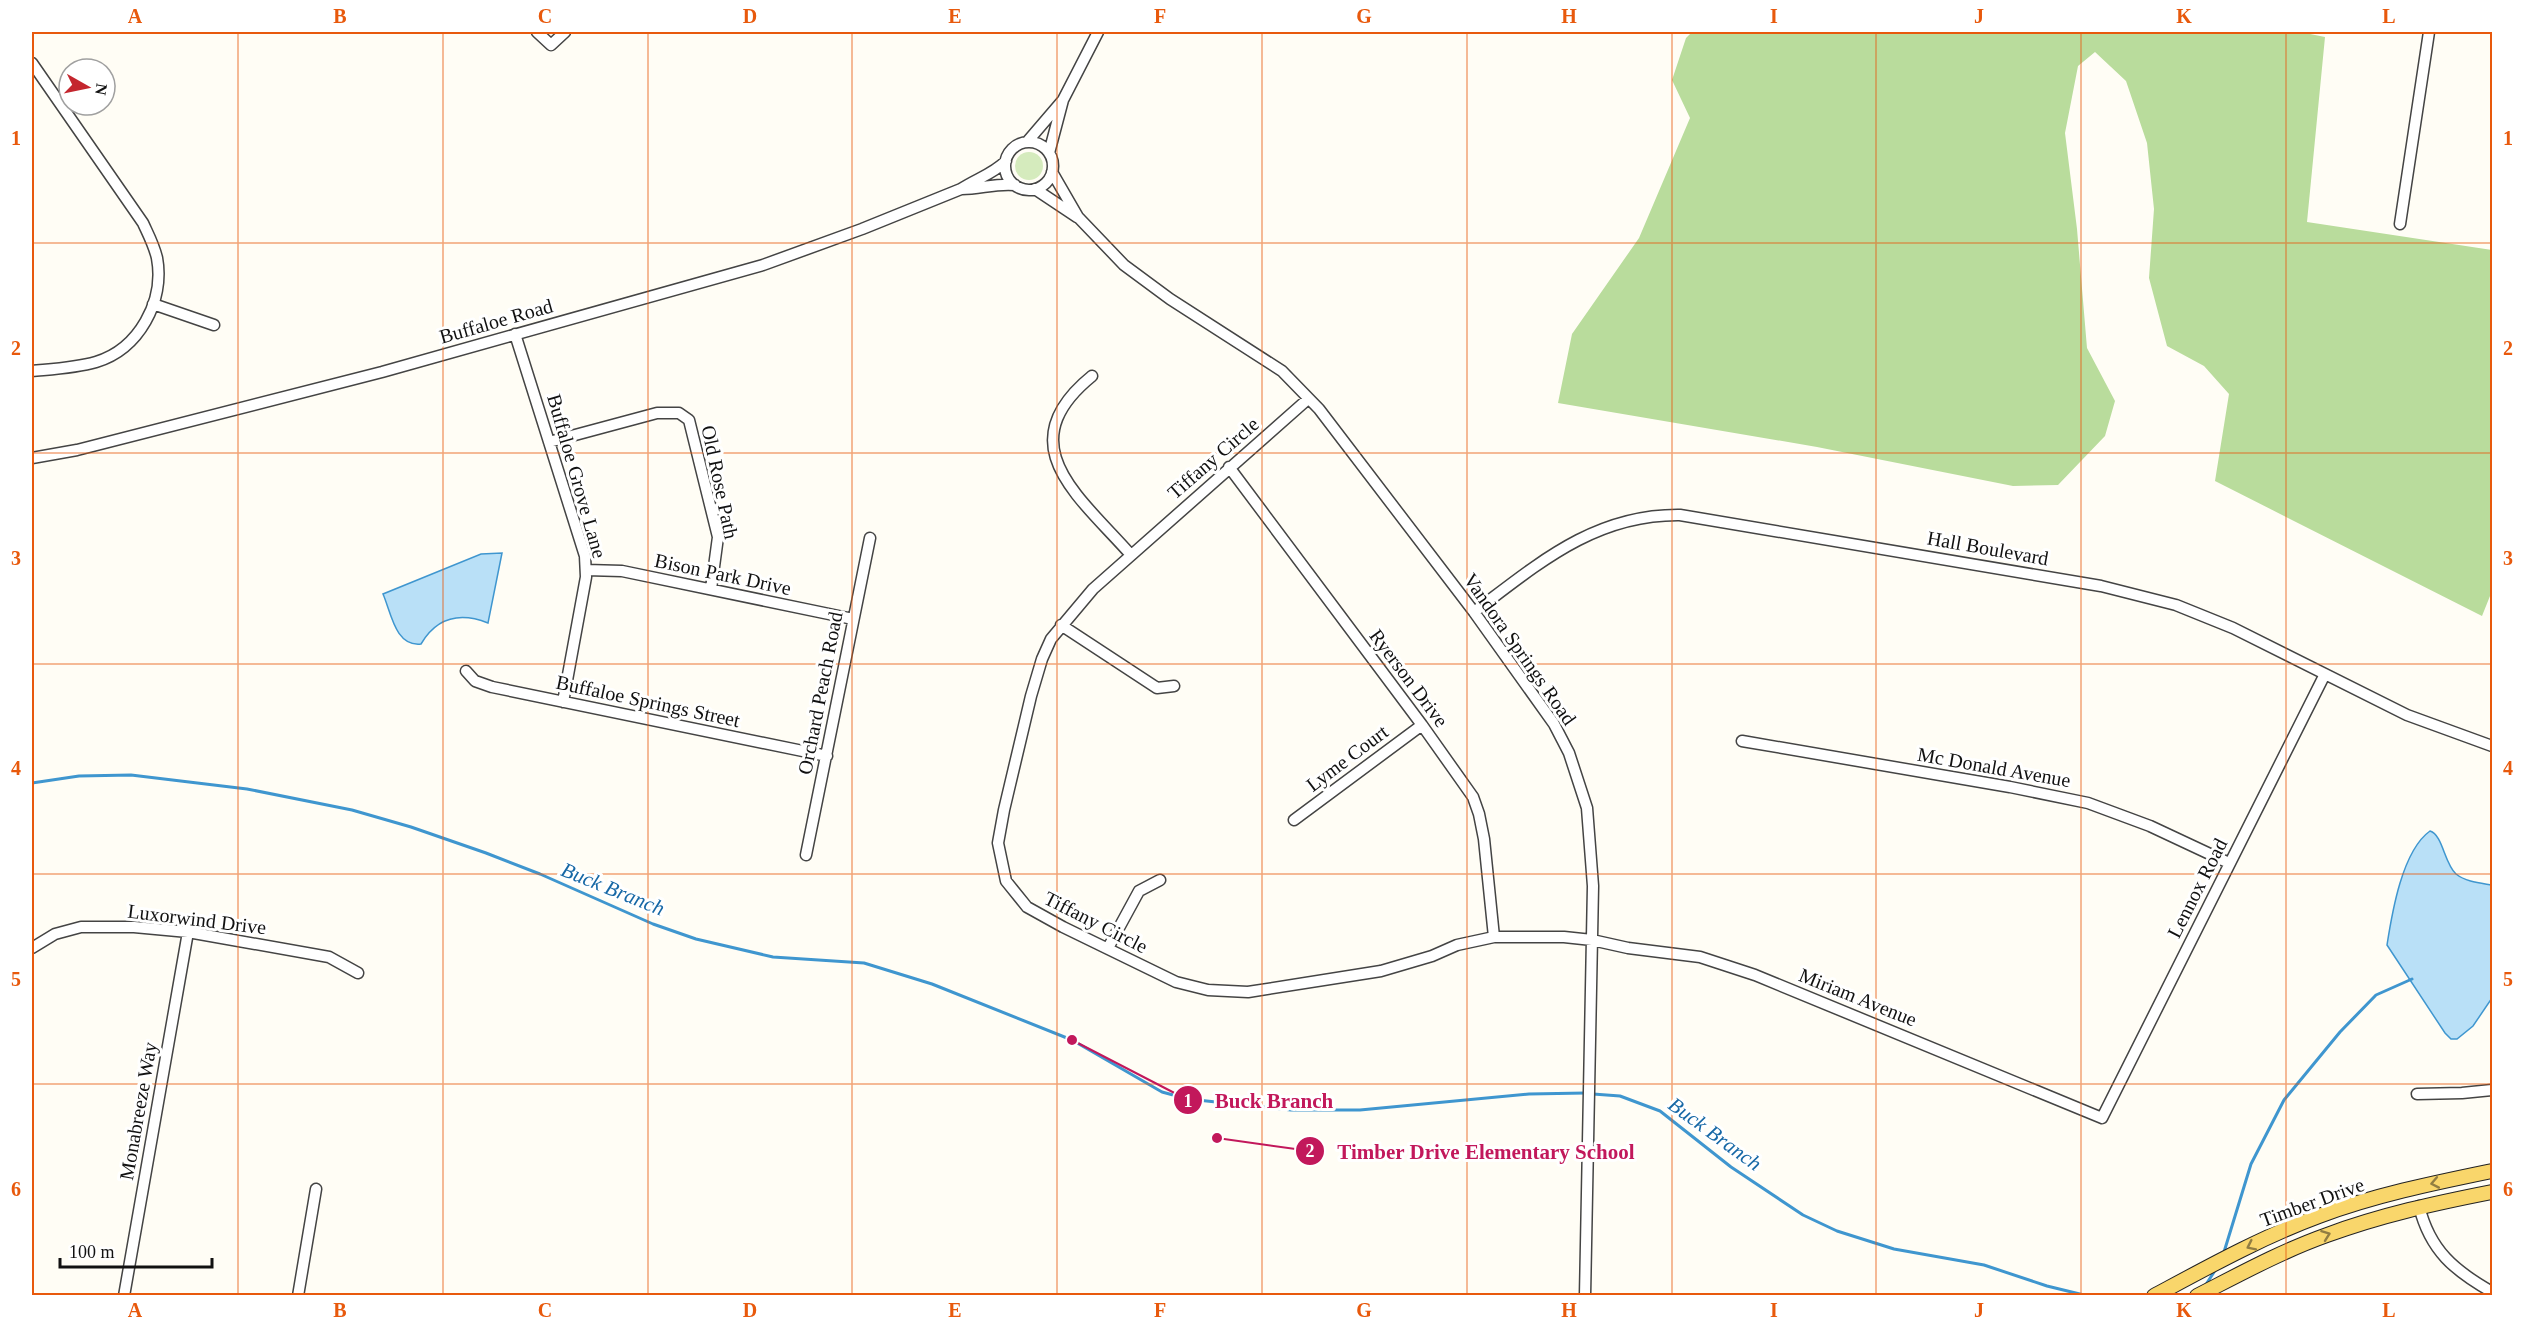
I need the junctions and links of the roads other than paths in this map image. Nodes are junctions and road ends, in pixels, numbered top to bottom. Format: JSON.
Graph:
{"nodes":[{"id":1,"x":537,"y":32,"type":"edge"},
{"id":2,"x":565,"y":32,"type":"edge"},
{"id":3,"x":1098,"y":32,"type":"edge"},
{"id":4,"x":2429,"y":32,"type":"edge"},
{"id":5,"x":32,"y":63,"type":"edge"},
{"id":6,"x":1063,"y":100,"type":"junction"},
{"id":7,"x":1027,"y":142,"type":"junction"},
{"id":8,"x":1049,"y":153,"type":"junction"},
{"id":9,"x":1006,"y":161,"type":"junction"},
{"id":10,"x":1052,"y":172,"type":"junction"},
{"id":11,"x":1014,"y":185,"type":"junction"},
{"id":12,"x":961,"y":189,"type":"junction"},
{"id":13,"x":1035,"y":189,"type":"junction"},
{"id":14,"x":1078,"y":217,"type":"junction"},
{"id":15,"x":2400,"y":224,"type":"dead end"},
{"id":16,"x":153,"y":304,"type":"junction"},
{"id":17,"x":214,"y":325,"type":"dead end"},
{"id":18,"x":515,"y":334,"type":"junction"},
{"id":19,"x":32,"y":371,"type":"edge"},
{"id":20,"x":1092,"y":376,"type":"dead end"},
{"id":21,"x":1308,"y":399,"type":"junction"},
{"id":22,"x":549,"y":442,"type":"junction"},
{"id":23,"x":32,"y":458,"type":"edge"},
{"id":24,"x":1229,"y":467,"type":"junction"},
{"id":25,"x":870,"y":538,"type":"dead end"},
{"id":26,"x":1131,"y":555,"type":"junction"},
{"id":27,"x":586,"y":570,"type":"junction"},
{"id":28,"x":711,"y":589,"type":"junction"},
{"id":29,"x":1474,"y":612,"type":"junction"},
{"id":30,"x":853,"y":619,"type":"junction"},
{"id":31,"x":1061,"y":625,"type":"junction"},
{"id":32,"x":466,"y":671,"type":"dead end"},
{"id":33,"x":2325,"y":674,"type":"junction"},
{"id":34,"x":1174,"y":686,"type":"dead end"},
{"id":35,"x":563,"y":702,"type":"junction"},
{"id":36,"x":1422,"y":724,"type":"junction"},
{"id":37,"x":1742,"y":741,"type":"dead end"},
{"id":38,"x":2493,"y":746,"type":"edge"},
{"id":39,"x":826,"y":756,"type":"junction"},
{"id":40,"x":1294,"y":820,"type":"dead end"},
{"id":41,"x":806,"y":855,"type":"dead end"},
{"id":42,"x":2229,"y":863,"type":"junction"},
{"id":43,"x":1160,"y":880,"type":"dead end"},
{"id":44,"x":188,"y":932,"type":"junction"},
{"id":45,"x":1494,"y":937,"type":"junction"},
{"id":46,"x":1592,"y":940,"type":"junction"},
{"id":47,"x":32,"y":948,"type":"edge"},
{"id":48,"x":1108,"y":948,"type":"junction"},
{"id":49,"x":358,"y":973,"type":"dead end"},
{"id":50,"x":2493,"y":1089,"type":"edge"},
{"id":51,"x":2417,"y":1094,"type":"dead end"},
{"id":52,"x":2102,"y":1118,"type":"joint"},
{"id":53,"x":2493,"y":1171,"type":"edge"},
{"id":54,"x":316,"y":1189,"type":"dead end"},
{"id":55,"x":2493,"y":1192,"type":"edge"},
{"id":56,"x":2419,"y":1206,"type":"junction"},
{"id":57,"x":2493,"y":1292,"type":"edge"},
{"id":58,"x":124,"y":1296,"type":"edge"},
{"id":59,"x":298,"y":1296,"type":"edge"},
{"id":60,"x":1585,"y":1296,"type":"edge"},
{"id":61,"x":2154,"y":1296,"type":"edge"},
{"id":62,"x":2198,"y":1296,"type":"edge"}],
"edges":[{"from":1,"to":2,"type":"street"},
{"from":3,"to":6,"type":"street"},
{"from":4,"to":15,"type":"street"},
{"from":5,"to":16,"type":"street"},
{"from":6,"to":7,"type":"street"},
{"from":6,"to":8,"type":"street"},
{"from":7,"to":8,"type":"street"},
{"from":7,"to":9,"type":"street"},
{"from":8,"to":10,"type":"street"},
{"from":9,"to":11,"type":"street"},
{"from":9,"to":12,"type":"street","name":"Buffaloe Road"},
{"from":10,"to":13,"type":"street"},
{"from":10,"to":14,"type":"street","name":"Vandora Springs Road"},
{"from":11,"to":12,"type":"street","name":"Buffaloe Road"},
{"from":11,"to":13,"type":"street"},
{"from":12,"to":18,"type":"street","name":"Buffaloe Road"},
{"from":13,"to":14,"type":"street","name":"Vandora Springs Road"},
{"from":14,"to":21,"type":"street","name":"Vandora Springs Road"},
{"from":16,"to":17,"type":"street"},
{"from":16,"to":19,"type":"street"},
{"from":18,"to":22,"type":"street","name":"Buffaloe Grove Lane"},
{"from":18,"to":23,"type":"street","name":"Buffaloe Road"},
{"from":20,"to":26,"type":"street"},
{"from":21,"to":24,"type":"street","name":"Tiffany Circle"},
{"from":21,"to":29,"type":"street","name":"Vandora Springs Road"},
{"from":22,"to":27,"type":"street","name":"Buffaloe Grove Lane"},
{"from":22,"to":28,"type":"street","name":"Old Rose Path"},
{"from":24,"to":26,"type":"street","name":"Tiffany Circle"},
{"from":24,"to":36,"type":"street","name":"Ryerson Drive"},
{"from":25,"to":30,"type":"street","name":"Orchard Peach Road"},
{"from":26,"to":31,"type":"street","name":"Tiffany Circle"},
{"from":27,"to":28,"type":"street","name":"Bison Park Drive"},
{"from":27,"to":35,"type":"street","name":"Buffaloe Grove Lane"},
{"from":28,"to":30,"type":"street","name":"Bison Park Drive"},
{"from":29,"to":33,"type":"street","name":"Hall Boulevard"},
{"from":29,"to":46,"type":"street","name":"Vandora Springs Road"},
{"from":30,"to":39,"type":"street","name":"Orchard Peach Road"},
{"from":31,"to":34,"type":"street"},
{"from":31,"to":48,"type":"street","name":"Tiffany Circle"},
{"from":32,"to":35,"type":"street","name":"Buffaloe Springs Street"},
{"from":33,"to":38,"type":"street","name":"Hall Boulevard"},
{"from":33,"to":42,"type":"street","name":"Lennox Road"},
{"from":35,"to":39,"type":"street","name":"Buffaloe Springs Street"},
{"from":36,"to":40,"type":"street","name":"Lyme Court"},
{"from":36,"to":45,"type":"street","name":"Ryerson Drive"},
{"from":37,"to":42,"type":"street","name":"Mc Donald Avenue"},
{"from":39,"to":41,"type":"street","name":"Orchard Peach Road"},
{"from":42,"to":52,"type":"street","name":"Lennox Road"},
{"from":43,"to":48,"type":"street"},
{"from":44,"to":47,"type":"street","name":"Luxorwind Drive"},
{"from":44,"to":49,"type":"street","name":"Luxorwind Drive"},
{"from":44,"to":58,"type":"street","name":"Monabreeze Way"},
{"from":45,"to":46,"type":"street","name":"Tiffany Circle"},
{"from":45,"to":48,"type":"street","name":"Tiffany Circle"},
{"from":46,"to":52,"type":"street","name":"Miriam Avenue"},
{"from":46,"to":60,"type":"street","name":"Vandora Springs Road"},
{"from":50,"to":51,"type":"street"},
{"from":53,"to":61,"type":"main road","name":"Timber Drive","one_way":true},
{"from":54,"to":59,"type":"street"},
{"from":55,"to":56,"type":"main road","name":"Timber Drive"},
{"from":56,"to":57,"type":"street"},
{"from":62,"to":56,"type":"main road","name":"Timber Drive","one_way":true}]}
